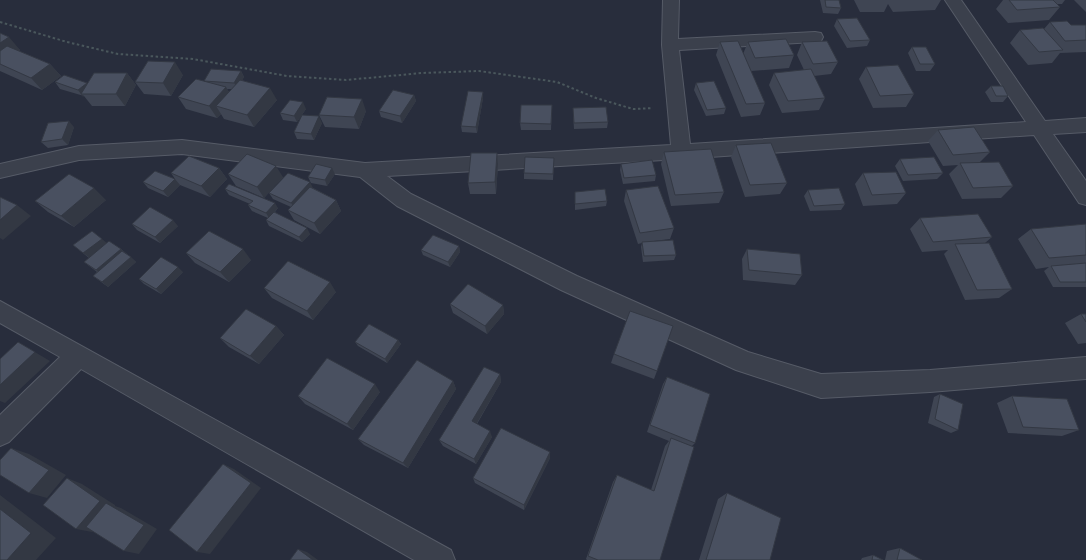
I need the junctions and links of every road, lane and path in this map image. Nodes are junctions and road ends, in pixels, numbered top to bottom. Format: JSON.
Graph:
{"nodes":[{"id":1,"x":671,"y":0,"type":"edge"},
{"id":2,"x":953,"y":0,"type":"edge"},
{"id":3,"x":0,"y":22,"type":"edge"},
{"id":4,"x":815,"y":37,"type":"dead end"},
{"id":5,"x":670,"y":45,"type":"junction"},
{"id":6,"x":678,"y":106,"type":"junction"},
{"id":7,"x":1086,"y":125,"type":"edge"},
{"id":8,"x":1040,"y":128,"type":"junction"},
{"id":9,"x":681,"y":152,"type":"junction"},
{"id":10,"x":365,"y":170,"type":"junction"},
{"id":11,"x":0,"y":171,"type":"edge"},
{"id":12,"x":1086,"y":197,"type":"edge"},
{"id":13,"x":0,"y":311,"type":"edge"},
{"id":14,"x":78,"y":356,"type":"junction"},
{"id":15,"x":1086,"y":368,"type":"edge"},
{"id":16,"x":0,"y":434,"type":"edge"},
{"id":17,"x":441,"y":560,"type":"edge"}],
"edges":[{"from":1,"to":5,"type":"street"},
{"from":2,"to":8,"type":"street"},
{"from":3,"to":6,"type":"path"},
{"from":4,"to":5,"type":"street"},
{"from":5,"to":6,"type":"street"},
{"from":6,"to":9,"type":"street"},
{"from":7,"to":8,"type":"street"},
{"from":8,"to":9,"type":"street"},
{"from":8,"to":12,"type":"street"},
{"from":9,"to":10,"type":"street"},
{"from":10,"to":11,"type":"street"},
{"from":10,"to":15,"type":"street"},
{"from":13,"to":14,"type":"street"},
{"from":14,"to":16,"type":"street"},
{"from":14,"to":17,"type":"street"}]}
